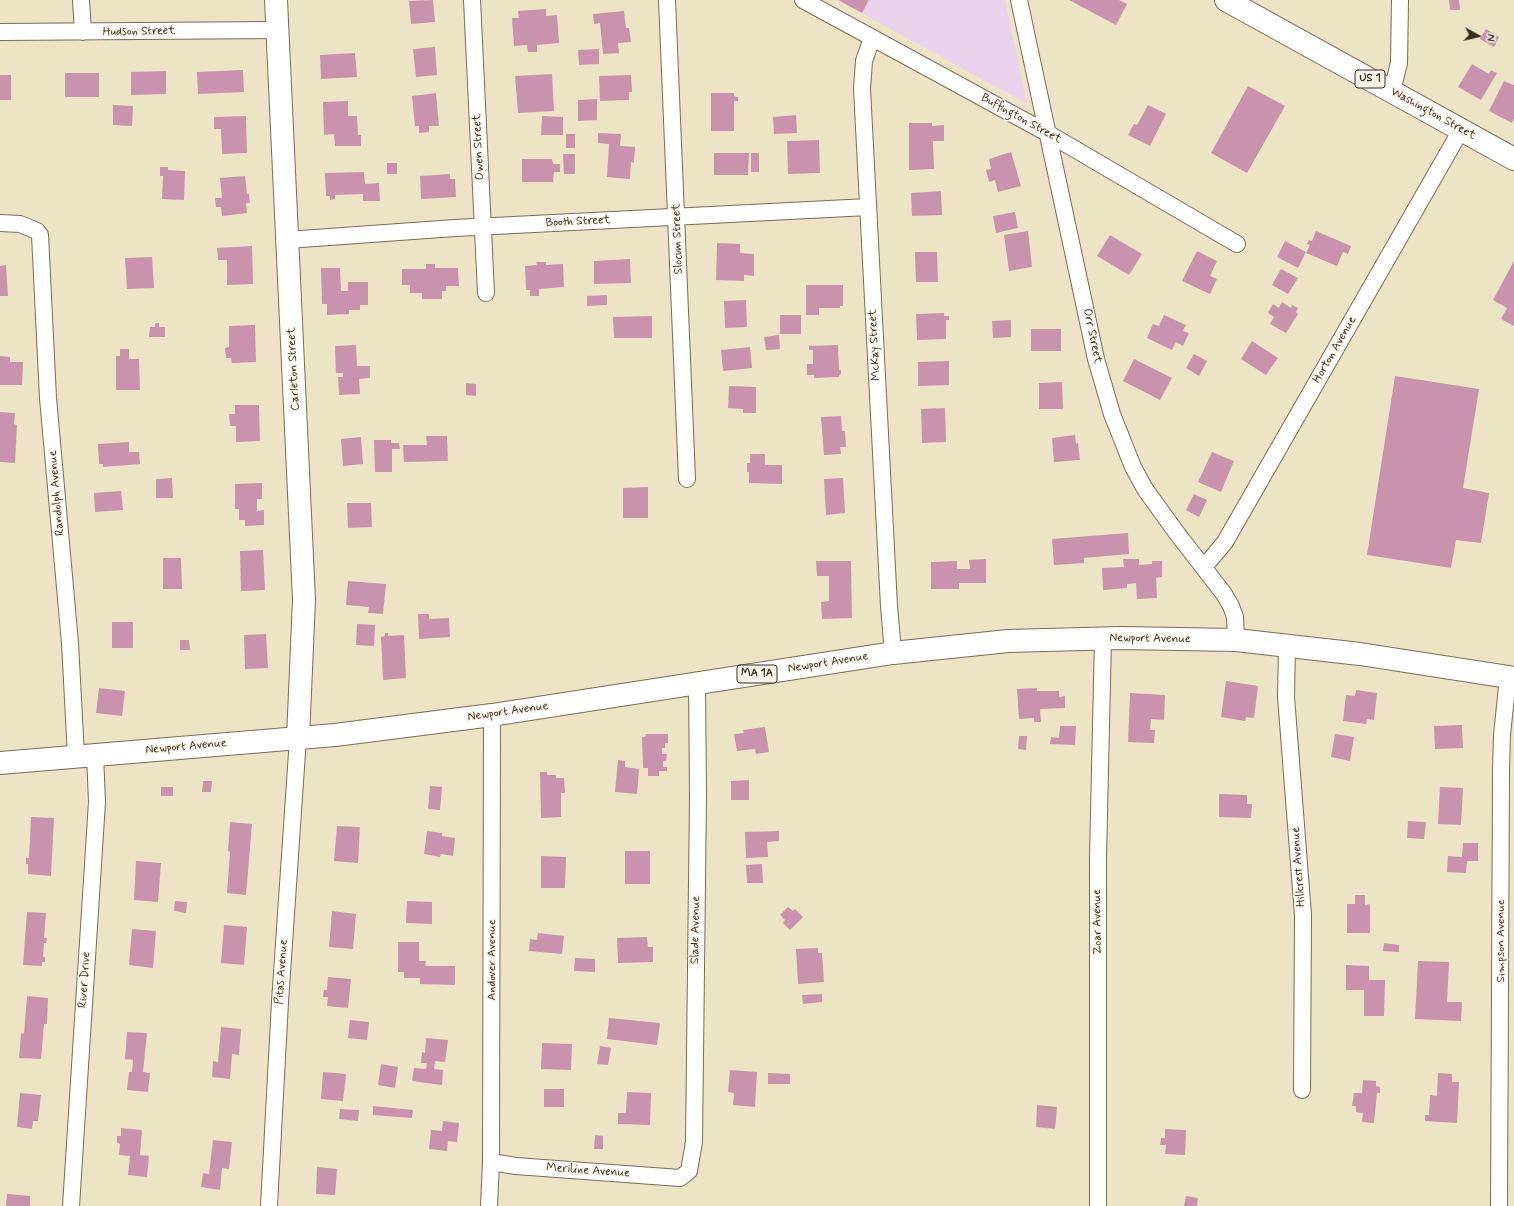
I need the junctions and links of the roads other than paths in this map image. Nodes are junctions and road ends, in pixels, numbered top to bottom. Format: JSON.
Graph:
{"nodes":[{"id":1,"x":81,"y":0,"type":"edge"},
{"id":2,"x":276,"y":0,"type":"edge"},
{"id":3,"x":472,"y":0,"type":"edge"},
{"id":4,"x":666,"y":0,"type":"edge"},
{"id":5,"x":803,"y":0,"type":"edge"},
{"id":6,"x":1019,"y":0,"type":"edge"},
{"id":7,"x":1226,"y":0,"type":"edge"},
{"id":8,"x":1400,"y":0,"type":"edge"},
{"id":9,"x":278,"y":30,"type":"junction"},
{"id":10,"x":0,"y":32,"type":"edge"},
{"id":11,"x":83,"y":32,"type":"junction"},
{"id":12,"x":872,"y":38,"type":"junction"},
{"id":13,"x":1392,"y":91,"type":"junction"},
{"id":14,"x":1461,"y":130,"type":"junction"},
{"id":15,"x":1049,"y":134,"type":"junction"},
{"id":16,"x":1514,"y":159,"type":"edge"},
{"id":17,"x":868,"y":207,"type":"junction"},
{"id":18,"x":677,"y":216,"type":"junction"},
{"id":19,"x":0,"y":223,"type":"edge"},
{"id":20,"x":482,"y":227,"type":"junction"},
{"id":21,"x":287,"y":240,"type":"junction"},
{"id":22,"x":1237,"y":244,"type":"dead end"},
{"id":23,"x":486,"y":293,"type":"dead end"},
{"id":24,"x":687,"y":479,"type":"dead end"},
{"id":25,"x":1203,"y":566,"type":"junction"},
{"id":26,"x":1102,"y":638,"type":"junction"},
{"id":27,"x":1236,"y":640,"type":"junction"},
{"id":28,"x":1287,"y":646,"type":"junction"},
{"id":29,"x":893,"y":654,"type":"junction"},
{"id":30,"x":1511,"y":678,"type":"edge"},
{"id":31,"x":697,"y":683,"type":"junction"},
{"id":32,"x":492,"y":715,"type":"junction"},
{"id":33,"x":298,"y":738,"type":"junction"},
{"id":34,"x":86,"y":756,"type":"junction"},
{"id":35,"x":0,"y":762,"type":"edge"},
{"id":36,"x":1302,"y":1090,"type":"dead end"},
{"id":37,"x":491,"y":1162,"type":"junction"},
{"id":38,"x":685,"y":1175,"type":"joint"},
{"id":39,"x":71,"y":1206,"type":"edge"},
{"id":40,"x":269,"y":1206,"type":"edge"},
{"id":41,"x":488,"y":1206,"type":"edge"},
{"id":42,"x":1098,"y":1206,"type":"edge"},
{"id":43,"x":1499,"y":1206,"type":"edge"}],
"edges":[{"from":1,"to":11,"type":"street"},
{"from":2,"to":9,"type":"main road","name":"Carleton Street"},
{"from":3,"to":20,"type":"street","name":"Owen Street"},
{"from":4,"to":18,"type":"street","name":"Slocum Street"},
{"from":5,"to":12,"type":"street","name":"Buffington Street"},
{"from":6,"to":15,"type":"street","name":"Orr Street"},
{"from":7,"to":13,"type":"main road","name":"Washington Street","number":"US 1"},
{"from":8,"to":13,"type":"street"},
{"from":9,"to":11,"type":"street","name":"Hudson Street"},
{"from":9,"to":21,"type":"main road","name":"Carleton Street"},
{"from":10,"to":11,"type":"street","name":"Hudson Street"},
{"from":12,"to":15,"type":"street","name":"Buffington Street"},
{"from":12,"to":17,"type":"street","name":"McKay Street"},
{"from":13,"to":14,"type":"main road","name":"Washington Street","number":"US 1"},
{"from":14,"to":16,"type":"main road","name":"Washington Street","number":"US 1"},
{"from":14,"to":25,"type":"street","name":"Horton Avenue"},
{"from":15,"to":22,"type":"street","name":"Buffington Street"},
{"from":15,"to":25,"type":"street","name":"Orr Street"},
{"from":17,"to":18,"type":"street","name":"Booth Street"},
{"from":17,"to":29,"type":"street","name":"McKay Street"},
{"from":18,"to":20,"type":"street","name":"Booth Street"},
{"from":18,"to":24,"type":"street","name":"Slocum Street"},
{"from":19,"to":34,"type":"street","name":"Randolph Avenue"},
{"from":20,"to":21,"type":"street","name":"Booth Street"},
{"from":20,"to":23,"type":"street","name":"Owen Street"},
{"from":21,"to":33,"type":"main road","name":"Carleton Street"},
{"from":25,"to":27,"type":"street","name":"Orr Street"},
{"from":26,"to":27,"type":"main road","name":"Newport Avenue","number":"MA 1A"},
{"from":26,"to":29,"type":"main road","name":"Newport Avenue","number":"MA 1A"},
{"from":26,"to":42,"type":"street","name":"Zoar Avenue"},
{"from":27,"to":28,"type":"main road","name":"Newport Avenue","number":"MA 1A"},
{"from":28,"to":30,"type":"main road","name":"Newport Avenue","number":"MA 1A"},
{"from":28,"to":36,"type":"street","name":"Hillcrest Avenue"},
{"from":29,"to":31,"type":"main road","name":"Newport Avenue","number":"MA 1A"},
{"from":30,"to":43,"type":"street","name":"Simpson Avenue"},
{"from":31,"to":32,"type":"main road","name":"Newport Avenue","number":"MA 1A"},
{"from":31,"to":38,"type":"street","name":"Slade Avenue"},
{"from":32,"to":33,"type":"main road","name":"Newport Avenue","number":"MA 1A"},
{"from":32,"to":37,"type":"street","name":"Andover Avenue"},
{"from":33,"to":34,"type":"main road","name":"Newport Avenue","number":"MA 1A"},
{"from":33,"to":40,"type":"street","name":"Pitas Avenue"},
{"from":34,"to":35,"type":"main road","name":"Newport Avenue","number":"MA 1A"},
{"from":34,"to":39,"type":"street","name":"River Drive"},
{"from":37,"to":38,"type":"street","name":"Meriline Avenue"},
{"from":37,"to":41,"type":"street","name":"Andover Avenue"}]}
